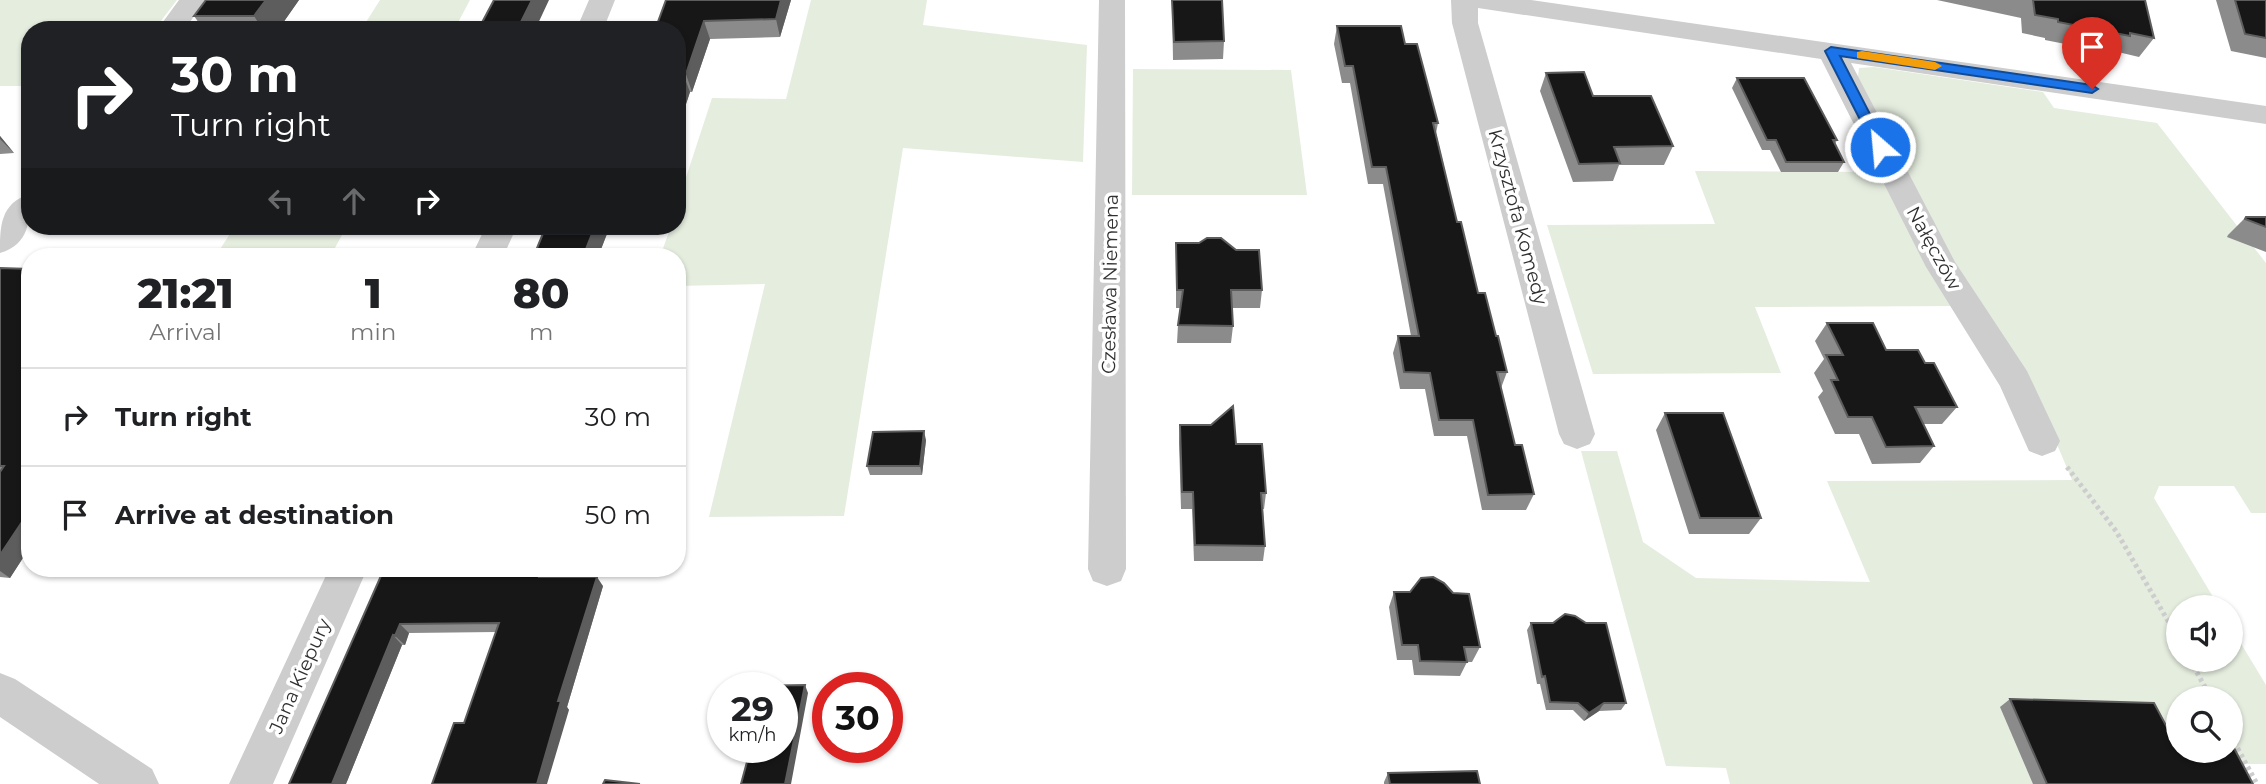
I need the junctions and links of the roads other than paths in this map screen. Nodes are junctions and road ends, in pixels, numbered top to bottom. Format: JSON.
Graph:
{"nodes":[{"id":1,"x":193,"y":0,"type":"edge"},
{"id":2,"x":602,"y":0,"type":"edge"},
{"id":3,"x":1112,"y":0,"type":"edge"},
{"id":4,"x":1464,"y":0,"type":"edge"},
{"id":5,"x":1476,"y":0,"type":"edge"},
{"id":6,"x":177,"y":21,"type":"edge"},
{"id":7,"x":593,"y":21,"type":"edge"},
{"id":8,"x":1831,"y":51,"type":"junction"},
{"id":9,"x":2266,"y":115,"type":"edge"},
{"id":10,"x":21,"y":216,"type":"edge"},
{"id":11,"x":0,"y":243,"type":"edge"},
{"id":12,"x":1577,"y":434,"type":"dead end"},
{"id":13,"x":2042,"y":441,"type":"road end"},
{"id":14,"x":1107,"y":569,"type":"dead end"},
{"id":15,"x":344,"y":577,"type":"edge"},
{"id":16,"x":0,"y":693,"type":"edge"},
{"id":17,"x":137,"y":784,"type":"edge"},
{"id":18,"x":251,"y":784,"type":"edge"}],
"edges":[{"from":1,"to":6,"type":"street"},
{"from":2,"to":7,"type":"street"},
{"from":3,"to":14,"type":"street","name":"Czesława Niemena"},
{"from":4,"to":12,"type":"street","name":"Krzysztofa Komedy"},
{"from":5,"to":8,"type":"street"},
{"from":8,"to":9,"type":"street"},
{"from":8,"to":13,"type":"street","name":"Nałęczów"},
{"from":10,"to":11,"type":"street"},
{"from":15,"to":18,"type":"street","name":"Jana Kiepury"},
{"from":16,"to":17,"type":"street"}]}
